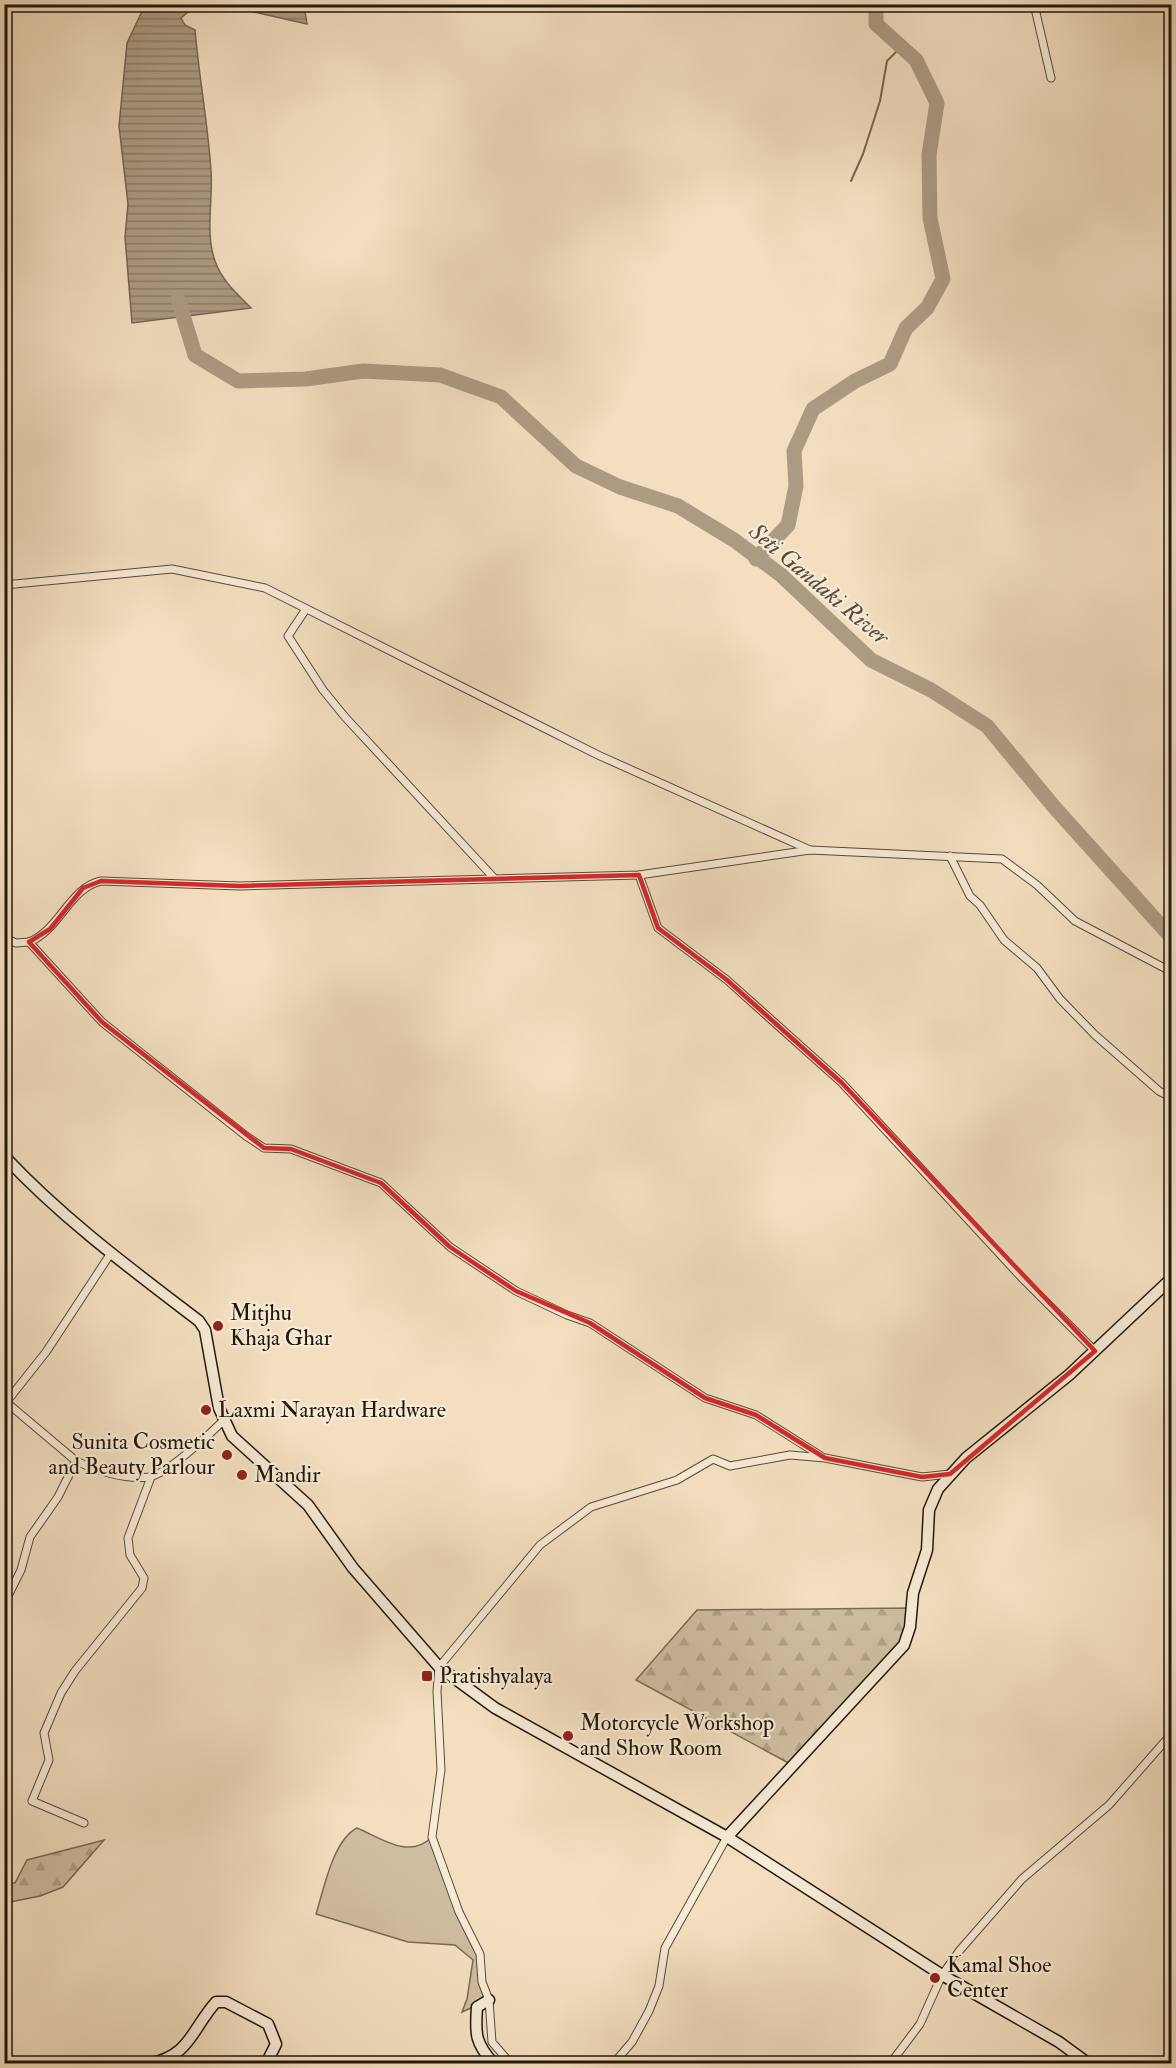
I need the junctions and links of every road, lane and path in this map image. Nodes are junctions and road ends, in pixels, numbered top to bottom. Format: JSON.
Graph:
{"nodes":[{"id":1,"x":1034,"y":4,"type":"edge"},
{"id":2,"x":1051,"y":78,"type":"dead end"},
{"id":3,"x":4,"y":585,"type":"edge"},
{"id":4,"x":306,"y":609,"type":"junction"},
{"id":5,"x":810,"y":850,"type":"junction"},
{"id":6,"x":950,"y":856,"type":"junction"},
{"id":7,"x":639,"y":875,"type":"junction"},
{"id":8,"x":494,"y":878,"type":"junction"},
{"id":9,"x":4,"y":939,"type":"edge"},
{"id":10,"x":29,"y":942,"type":"junction"},
{"id":11,"x":1172,"y":972,"type":"edge"},
{"id":12,"x":1172,"y":1098,"type":"edge"},
{"id":13,"x":4,"y":1156,"type":"edge"},
{"id":14,"x":111,"y":1253,"type":"junction"},
{"id":15,"x":1172,"y":1278,"type":"edge"},
{"id":16,"x":1095,"y":1351,"type":"junction"},
{"id":17,"x":5,"y":1404,"type":"edge"},
{"id":18,"x":223,"y":1421,"type":"junction"},
{"id":19,"x":825,"y":1458,"type":"junction"},
{"id":20,"x":76,"y":1461,"type":"junction"},
{"id":21,"x":950,"y":1474,"type":"junction"},
{"id":22,"x":151,"y":1477,"type":"junction"},
{"id":23,"x":4,"y":1604,"type":"edge"},
{"id":24,"x":439,"y":1667,"type":"junction"},
{"id":25,"x":1167,"y":1739,"type":"dead end"},
{"id":26,"x":84,"y":1823,"type":"dead end"},
{"id":27,"x":727,"y":1836,"type":"junction"},
{"id":28,"x":942,"y":1975,"type":"junction"},
{"id":29,"x":489,"y":2000,"type":"junction"},
{"id":30,"x":149,"y":2064,"type":"edge"},
{"id":31,"x":266,"y":2064,"type":"edge"},
{"id":32,"x":494,"y":2064,"type":"edge"},
{"id":33,"x":511,"y":2064,"type":"edge"},
{"id":34,"x":613,"y":2064,"type":"edge"},
{"id":35,"x":890,"y":2064,"type":"edge"},
{"id":36,"x":1089,"y":2064,"type":"edge"}],
"edges":[{"from":1,"to":2,"type":"street"},
{"from":3,"to":4,"type":"street"},
{"from":4,"to":5,"type":"street"},
{"from":4,"to":8,"type":"street"},
{"from":5,"to":6,"type":"street"},
{"from":5,"to":7,"type":"street"},
{"from":6,"to":11,"type":"street"},
{"from":6,"to":12,"type":"street"},
{"from":7,"to":8,"type":"street"},
{"from":7,"to":16,"type":"street"},
{"from":8,"to":10,"type":"street"},
{"from":9,"to":10,"type":"street"},
{"from":10,"to":19,"type":"street"},
{"from":13,"to":14,"type":"main road"},
{"from":14,"to":17,"type":"street"},
{"from":14,"to":18,"type":"main road"},
{"from":15,"to":16,"type":"main road"},
{"from":16,"to":21,"type":"main road"},
{"from":17,"to":20,"type":"street"},
{"from":18,"to":22,"type":"street"},
{"from":18,"to":24,"type":"main road"},
{"from":19,"to":21,"type":"street"},
{"from":19,"to":24,"type":"street"},
{"from":20,"to":22,"type":"street"},
{"from":20,"to":23,"type":"street"},
{"from":21,"to":27,"type":"main road"},
{"from":22,"to":26,"type":"street"},
{"from":24,"to":27,"type":"main road"},
{"from":24,"to":29,"type":"street"},
{"from":25,"to":28,"type":"street"},
{"from":27,"to":28,"type":"main road"},
{"from":27,"to":34,"type":"street"},
{"from":28,"to":35,"type":"street"},
{"from":28,"to":36,"type":"main road"},
{"from":29,"to":32,"type":"main road"},
{"from":29,"to":33,"type":"street"},
{"from":30,"to":31,"type":"main road"}]}
